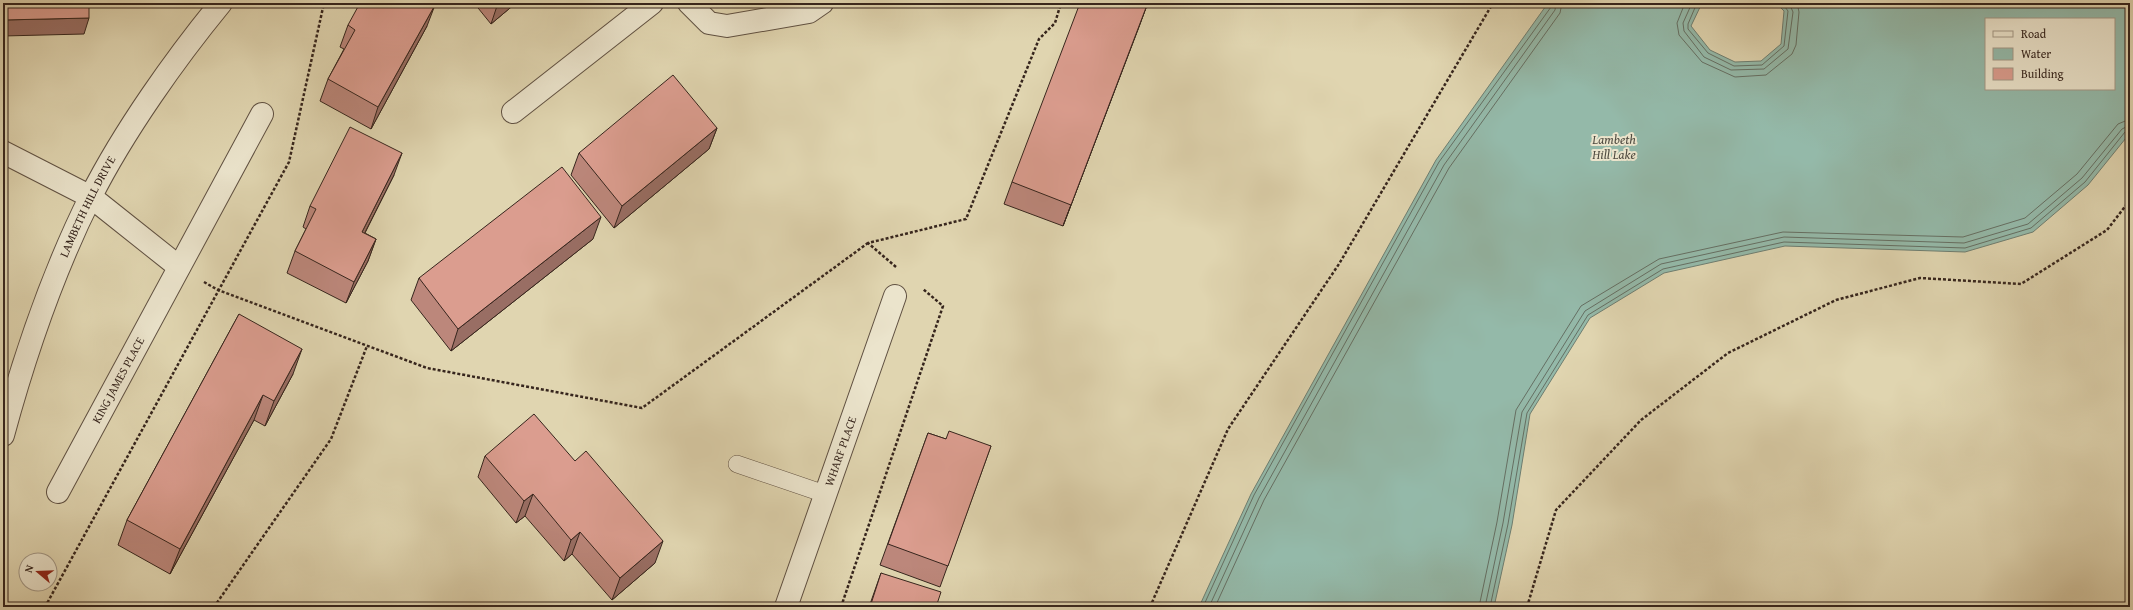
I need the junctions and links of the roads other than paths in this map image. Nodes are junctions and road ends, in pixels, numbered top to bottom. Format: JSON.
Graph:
{"nodes":[{"id":1,"x":221,"y":3,"type":"edge"},
{"id":2,"x":652,"y":3,"type":"edge"},
{"id":3,"x":689,"y":3,"type":"edge"},
{"id":4,"x":822,"y":3,"type":"edge"},
{"id":5,"x":513,"y":112,"type":"dead end"},
{"id":6,"x":262,"y":114,"type":"dead end"},
{"id":7,"x":3,"y":152,"type":"edge"},
{"id":8,"x":91,"y":197,"type":"junction"},
{"id":9,"x":179,"y":267,"type":"junction"},
{"id":10,"x":895,"y":296,"type":"dead end"},
{"id":11,"x":3,"y":435,"type":"edge"},
{"id":12,"x":737,"y":464,"type":"dead end"},
{"id":13,"x":58,"y":492,"type":"dead end"},
{"id":14,"x":825,"y":494,"type":"junction"},
{"id":15,"x":786,"y":607,"type":"edge"}],
"edges":[{"from":1,"to":8,"type":"street","name":"LAMBETH HILL DRIVE"},
{"from":2,"to":5,"type":"street"},
{"from":3,"to":4,"type":"street"},
{"from":6,"to":9,"type":"street","name":"KING JAMES PLACE"},
{"from":7,"to":8,"type":"street"},
{"from":8,"to":9,"type":"street"},
{"from":8,"to":11,"type":"street","name":"LAMBETH HILL DRIVE"},
{"from":9,"to":13,"type":"street","name":"KING JAMES PLACE"},
{"from":10,"to":14,"type":"street","name":"WHARF PLACE"},
{"from":12,"to":14,"type":"lane"},
{"from":14,"to":15,"type":"street","name":"WHARF PLACE"}]}
